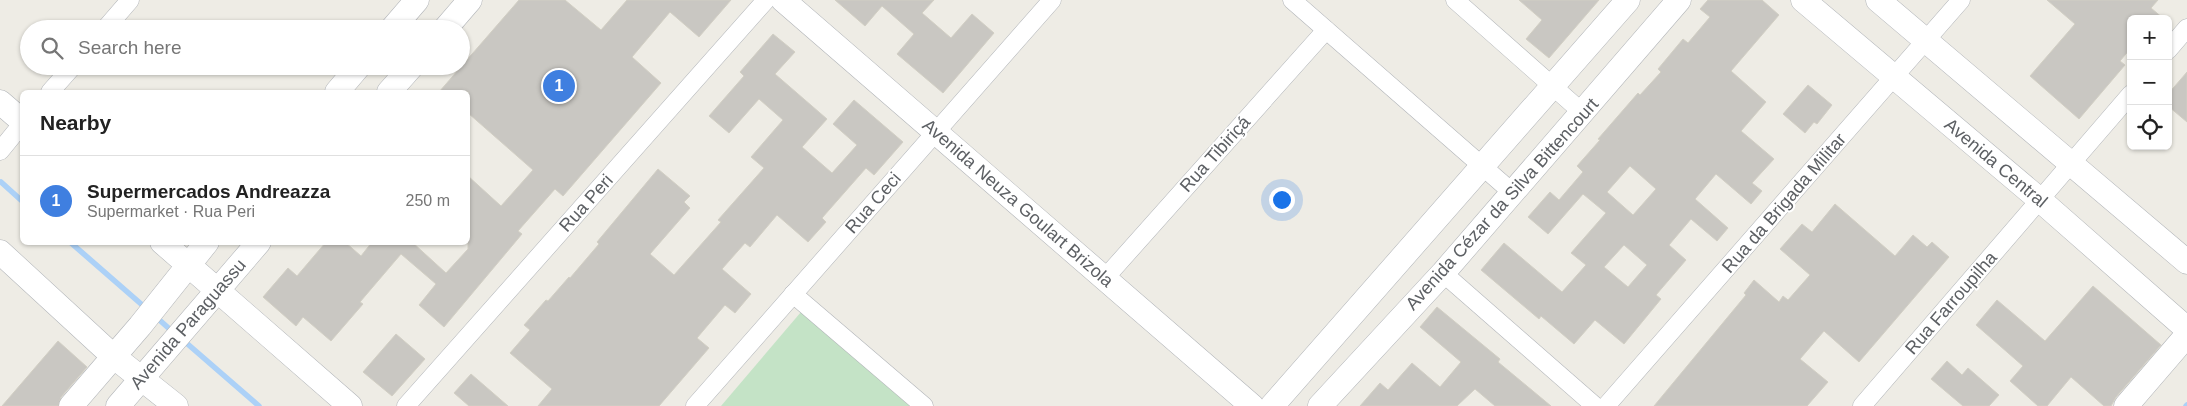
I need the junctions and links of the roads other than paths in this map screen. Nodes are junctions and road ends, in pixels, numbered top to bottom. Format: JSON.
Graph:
{"nodes":[{"id":1,"x":130,"y":0,"type":"edge"},
{"id":2,"x":417,"y":0,"type":"edge"},
{"id":3,"x":470,"y":0,"type":"edge"},
{"id":4,"x":766,"y":0,"type":"edge"},
{"id":5,"x":784,"y":0,"type":"edge"},
{"id":6,"x":1052,"y":0,"type":"edge"},
{"id":7,"x":1292,"y":0,"type":"edge"},
{"id":8,"x":1455,"y":0,"type":"edge"},
{"id":9,"x":1628,"y":0,"type":"edge"},
{"id":10,"x":1680,"y":0,"type":"edge"},
{"id":11,"x":1803,"y":0,"type":"edge"},
{"id":12,"x":1878,"y":0,"type":"edge"},
{"id":13,"x":1961,"y":0,"type":"edge"},
{"id":14,"x":113,"y":20,"type":"edge"},
{"id":15,"x":400,"y":20,"type":"edge"},
{"id":16,"x":453,"y":20,"type":"edge"},
{"id":17,"x":2187,"y":28,"type":"edge"},
{"id":18,"x":1326,"y":30,"type":"junction"},
{"id":19,"x":1927,"y":39,"type":"junction"},
{"id":20,"x":2172,"y":45,"type":"edge"},
{"id":21,"x":65,"y":75,"type":"edge"},
{"id":22,"x":351,"y":75,"type":"edge"},
{"id":23,"x":404,"y":75,"type":"edge"},
{"id":24,"x":1894,"y":78,"type":"junction"},
{"id":25,"x":1553,"y":85,"type":"junction"},
{"id":26,"x":52,"y":90,"type":"edge"},
{"id":27,"x":338,"y":90,"type":"edge"},
{"id":28,"x":391,"y":90,"type":"edge"},
{"id":29,"x":2127,"y":99,"type":"edge"},
{"id":30,"x":0,"y":102,"type":"edge"},
{"id":31,"x":1584,"y":113,"type":"junction"},
{"id":32,"x":20,"y":121,"type":"edge"},
{"id":33,"x":20,"y":126,"type":"edge"},
{"id":34,"x":936,"y":132,"type":"junction"},
{"id":35,"x":0,"y":151,"type":"edge"},
{"id":36,"x":2071,"y":163,"type":"junction"},
{"id":37,"x":1482,"y":166,"type":"junction"},
{"id":38,"x":1513,"y":192,"type":"junction"},
{"id":39,"x":2040,"y":200,"type":"junction"},
{"id":40,"x":165,"y":245,"type":"edge"},
{"id":41,"x":204,"y":245,"type":"edge"},
{"id":42,"x":256,"y":245,"type":"edge"},
{"id":43,"x":0,"y":252,"type":"edge"},
{"id":44,"x":2187,"y":262,"type":"edge"},
{"id":45,"x":187,"y":265,"type":"junction"},
{"id":46,"x":1442,"y":273,"type":"junction"},
{"id":47,"x":1105,"y":278,"type":"junction"},
{"id":48,"x":218,"y":291,"type":"junction"},
{"id":49,"x":793,"y":294,"type":"junction"},
{"id":50,"x":2187,"y":329,"type":"edge"},
{"id":51,"x":2187,"y":335,"type":"edge"},
{"id":52,"x":114,"y":356,"type":"junction"},
{"id":53,"x":142,"y":377,"type":"junction"},
{"id":54,"x":71,"y":406,"type":"edge"},
{"id":55,"x":118,"y":406,"type":"edge"},
{"id":56,"x":176,"y":406,"type":"edge"},
{"id":57,"x":350,"y":406,"type":"edge"},
{"id":58,"x":406,"y":406,"type":"edge"},
{"id":59,"x":695,"y":406,"type":"edge"},
{"id":60,"x":924,"y":406,"type":"edge"},
{"id":61,"x":1252,"y":406,"type":"edge"},
{"id":62,"x":1272,"y":406,"type":"edge"},
{"id":63,"x":1320,"y":406,"type":"edge"},
{"id":64,"x":1595,"y":406,"type":"edge"},
{"id":65,"x":1606,"y":406,"type":"edge"},
{"id":66,"x":1862,"y":406,"type":"edge"},
{"id":67,"x":2126,"y":406,"type":"edge"}],
"edges":[{"from":1,"to":14,"type":"street"},
{"from":2,"to":15,"type":"street"},
{"from":3,"to":16,"type":"street"},
{"from":4,"to":58,"type":"street","name":"Rua Peri"},
{"from":5,"to":34,"type":"street","name":"Avenida Neuza Goulart Brizola"},
{"from":6,"to":34,"type":"street","name":"Rua Ceci"},
{"from":7,"to":18,"type":"street"},
{"from":8,"to":25,"type":"street"},
{"from":9,"to":25,"type":"street"},
{"from":10,"to":31,"type":"street","name":"Avenida Cézar da Silva Bittencourt"},
{"from":11,"to":24,"type":"street","name":"Avenida Central"},
{"from":12,"to":19,"type":"street"},
{"from":13,"to":19,"type":"street","name":"Rua da Brigada Militar"},
{"from":17,"to":20,"type":"street"},
{"from":18,"to":37,"type":"street"},
{"from":18,"to":47,"type":"street","name":"Rua Tibiriçá"},
{"from":19,"to":24,"type":"street","name":"Rua da Brigada Militar"},
{"from":19,"to":36,"type":"street"},
{"from":21,"to":26,"type":"street"},
{"from":22,"to":27,"type":"street"},
{"from":23,"to":28,"type":"street"},
{"from":24,"to":39,"type":"street","name":"Avenida Central"},
{"from":24,"to":65,"type":"street","name":"Rua da Brigada Militar"},
{"from":25,"to":31,"type":"street"},
{"from":25,"to":37,"type":"street"},
{"from":29,"to":36,"type":"street","name":"Rua Farroupilha"},
{"from":30,"to":32,"type":"street"},
{"from":31,"to":38,"type":"street","name":"Avenida Cézar da Silva Bittencourt"},
{"from":33,"to":35,"type":"street"},
{"from":34,"to":47,"type":"street","name":"Avenida Neuza Goulart Brizola"},
{"from":34,"to":49,"type":"street","name":"Rua Ceci"},
{"from":36,"to":39,"type":"street","name":"Rua Farroupilha"},
{"from":36,"to":44,"type":"street"},
{"from":37,"to":38,"type":"street"},
{"from":37,"to":62,"type":"street"},
{"from":38,"to":46,"type":"street","name":"Avenida Cézar da Silva Bittencourt"},
{"from":39,"to":50,"type":"street","name":"Avenida Central"},
{"from":39,"to":66,"type":"street","name":"Rua Farroupilha"},
{"from":40,"to":45,"type":"street"},
{"from":41,"to":45,"type":"street","name":"Avenida Paraguassu"},
{"from":42,"to":48,"type":"street","name":"Avenida Paraguassu"},
{"from":43,"to":52,"type":"street"},
{"from":45,"to":48,"type":"street"},
{"from":45,"to":52,"type":"street","name":"Avenida Paraguassu"},
{"from":46,"to":63,"type":"street","name":"Avenida Cézar da Silva Bittencourt"},
{"from":46,"to":64,"type":"street"},
{"from":47,"to":61,"type":"street","name":"Avenida Neuza Goulart Brizola"},
{"from":48,"to":53,"type":"street","name":"Avenida Paraguassu"},
{"from":48,"to":57,"type":"street"},
{"from":49,"to":59,"type":"street","name":"Rua Ceci"},
{"from":49,"to":60,"type":"street"},
{"from":51,"to":67,"type":"street"},
{"from":52,"to":53,"type":"street"},
{"from":52,"to":54,"type":"street","name":"Avenida Paraguassu"},
{"from":53,"to":55,"type":"street","name":"Avenida Paraguassu"},
{"from":53,"to":56,"type":"street"}]}
